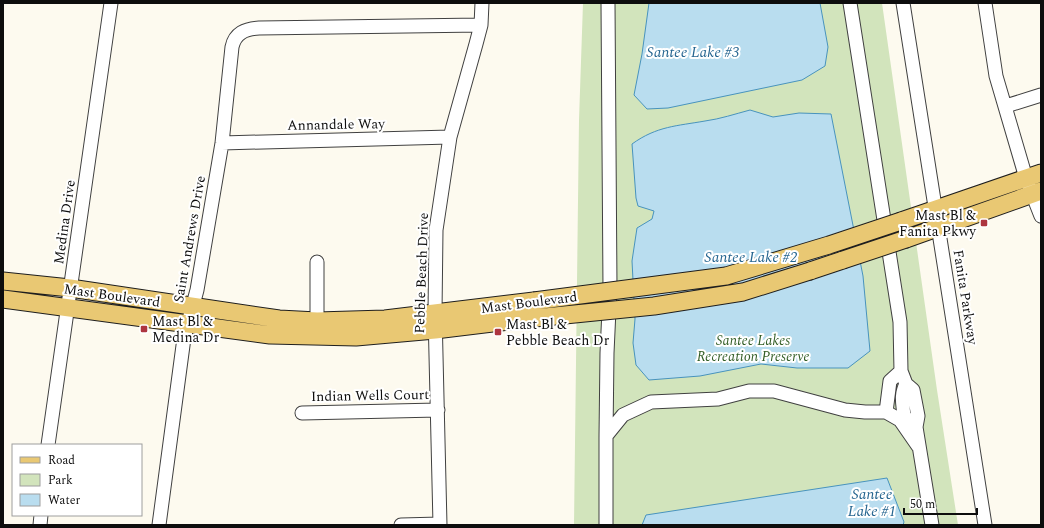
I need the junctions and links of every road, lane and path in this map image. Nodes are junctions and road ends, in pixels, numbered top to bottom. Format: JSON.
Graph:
{"nodes":[{"id":1,"x":111,"y":3,"type":"edge"},
{"id":2,"x":482,"y":3,"type":"edge"},
{"id":3,"x":608,"y":3,"type":"edge"},
{"id":4,"x":850,"y":3,"type":"edge"},
{"id":5,"x":903,"y":3,"type":"edge"},
{"id":6,"x":985,"y":3,"type":"edge"},
{"id":7,"x":481,"y":25,"type":"junction"},
{"id":8,"x":1041,"y":95,"type":"edge"},
{"id":9,"x":1006,"y":106,"type":"junction"},
{"id":10,"x":450,"y":137,"type":"junction"},
{"id":11,"x":222,"y":143,"type":"junction"},
{"id":12,"x":1033,"y":175,"type":"edge"},
{"id":13,"x":1036,"y":193,"type":"edge"},
{"id":14,"x":936,"y":207,"type":"junction"},
{"id":15,"x":1041,"y":216,"type":"edge"},
{"id":16,"x":939,"y":226,"type":"junction"},
{"id":17,"x":317,"y":262,"type":"dead end"},
{"id":18,"x":3,"y":281,"type":"edge"},
{"id":19,"x":70,"y":288,"type":"junction"},
{"id":20,"x":3,"y":299,"type":"edge"},
{"id":21,"x":68,"y":307,"type":"junction"},
{"id":22,"x":193,"y":307,"type":"junction"},
{"id":23,"x":534,"y":309,"type":"junction"},
{"id":24,"x":435,"y":313,"type":"junction"},
{"id":25,"x":317,"y":321,"type":"junction"},
{"id":26,"x":188,"y":324,"type":"junction"},
{"id":27,"x":435,"y":330,"type":"junction"},
{"id":28,"x":901,"y":371,"type":"junction"},
{"id":29,"x":438,"y":410,"type":"junction"},
{"id":30,"x":886,"y":412,"type":"junction"},
{"id":31,"x":302,"y":413,"type":"dead end"},
{"id":32,"x":606,"y":436,"type":"junction"},
{"id":33,"x":48,"y":444,"type":"edge"},
{"id":34,"x":920,"y":449,"type":"junction"},
{"id":35,"x":159,"y":525,"type":"edge"},
{"id":36,"x":401,"y":525,"type":"edge"},
{"id":37,"x":440,"y":525,"type":"edge"},
{"id":38,"x":606,"y":525,"type":"edge"},
{"id":39,"x":932,"y":525,"type":"edge"},
{"id":40,"x":985,"y":525,"type":"edge"}],
"edges":[{"from":1,"to":19,"type":"street","name":"Medina Drive"},
{"from":2,"to":7,"type":"street","name":"Pebble Beach Drive"},
{"from":3,"to":32,"type":"street"},
{"from":4,"to":28,"type":"street"},
{"from":5,"to":14,"type":"street","name":"Fanita Parkway"},
{"from":6,"to":9,"type":"street"},
{"from":7,"to":10,"type":"street","name":"Pebble Beach Drive"},
{"from":7,"to":11,"type":"street","name":"Saint Andrews Drive"},
{"from":8,"to":9,"type":"street"},
{"from":9,"to":12,"type":"street"},
{"from":10,"to":11,"type":"street","name":"Annandale Way"},
{"from":10,"to":24,"type":"street","name":"Pebble Beach Drive"},
{"from":11,"to":22,"type":"street","name":"Saint Andrews Drive"},
{"from":12,"to":13,"type":"street"},
{"from":12,"to":14,"type":"main road","name":"Mast Boulevard"},
{"from":13,"to":15,"type":"street"},
{"from":13,"to":16,"type":"main road","name":"Mast Boulevard"},
{"from":14,"to":16,"type":"street","name":"Fanita Parkway"},
{"from":14,"to":23,"type":"main road","name":"Mast Boulevard","bridge":true},
{"from":16,"to":23,"type":"main road","name":"Mast Boulevard","bridge":true},
{"from":16,"to":40,"type":"street","name":"Fanita Parkway"},
{"from":17,"to":25,"type":"street"},
{"from":18,"to":19,"type":"main road","name":"Mast Boulevard"},
{"from":19,"to":21,"type":"street","name":"Medina Drive"},
{"from":19,"to":22,"type":"main road","name":"Mast Boulevard"},
{"from":20,"to":21,"type":"main road","name":"Mast Boulevard"},
{"from":21,"to":26,"type":"main road","name":"Mast Boulevard"},
{"from":21,"to":33,"type":"street","name":"Medina Drive"},
{"from":22,"to":25,"type":"main road","name":"Mast Boulevard"},
{"from":22,"to":26,"type":"street","name":"Saint Andrews Drive"},
{"from":23,"to":24,"type":"main road","name":"Mast Boulevard"},
{"from":23,"to":27,"type":"main road","name":"Mast Boulevard"},
{"from":24,"to":25,"type":"main road","name":"Mast Boulevard"},
{"from":24,"to":27,"type":"street","name":"Pebble Beach Drive"},
{"from":26,"to":27,"type":"main road","name":"Mast Boulevard"},
{"from":26,"to":35,"type":"street","name":"Saint Andrews Drive"},
{"from":27,"to":29,"type":"street","name":"Pebble Beach Drive"},
{"from":28,"to":30,"type":"street"},
{"from":28,"to":34,"type":"street"},
{"from":29,"to":31,"type":"street","name":"Indian Wells Court"},
{"from":29,"to":37,"type":"street","name":"Pebble Beach Drive"},
{"from":30,"to":32,"type":"street"},
{"from":30,"to":34,"type":"street"},
{"from":32,"to":38,"type":"street"},
{"from":34,"to":39,"type":"street"},
{"from":36,"to":37,"type":"street"}]}
